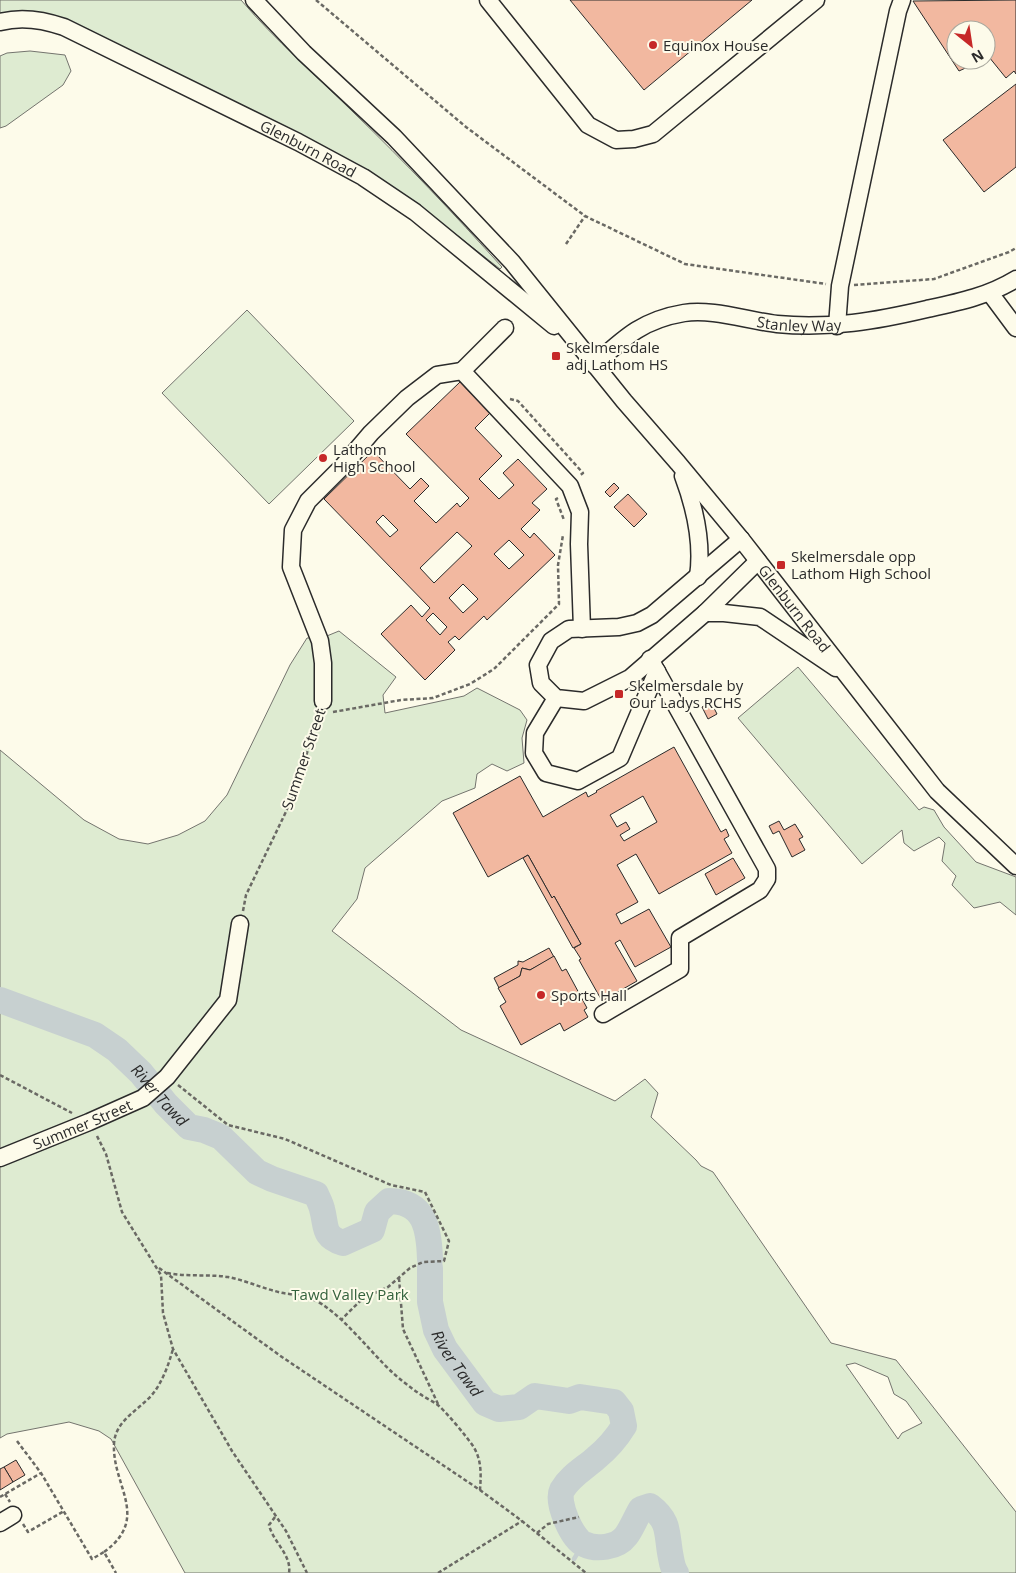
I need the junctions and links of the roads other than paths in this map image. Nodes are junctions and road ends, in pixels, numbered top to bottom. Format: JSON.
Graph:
{"nodes":[{"id":1,"x":254,"y":0,"type":"edge"},
{"id":2,"x":488,"y":0,"type":"edge"},
{"id":3,"x":816,"y":0,"type":"edge"},
{"id":4,"x":902,"y":0,"type":"edge"},
{"id":5,"x":0,"y":22,"type":"edge"},
{"id":6,"x":1016,"y":279,"type":"edge"},
{"id":7,"x":990,"y":293,"type":"junction"},
{"id":8,"x":837,"y":326,"type":"junction"},
{"id":9,"x":505,"y":328,"type":"dead end"},
{"id":10,"x":1016,"y":328,"type":"edge"},
{"id":11,"x":579,"y":346,"type":"junction"},
{"id":12,"x":594,"y":364,"type":"junction"},
{"id":13,"x":462,"y":371,"type":"junction"},
{"id":14,"x":678,"y":464,"type":"junction"},
{"id":15,"x":741,"y":539,"type":"junction"},
{"id":16,"x":758,"y":561,"type":"junction"},
{"id":17,"x":698,"y":577,"type":"junction"},
{"id":18,"x":705,"y":613,"type":"junction"},
{"id":19,"x":582,"y":629,"type":"junction"},
{"id":20,"x":654,"y":665,"type":"junction"},
{"id":21,"x":848,"y":676,"type":"junction"},
{"id":22,"x":556,"y":698,"type":"junction"},
{"id":23,"x":323,"y":701,"type":"road end"},
{"id":24,"x":1016,"y":866,"type":"edge"},
{"id":25,"x":240,"y":924,"type":"road end"},
{"id":26,"x":603,"y":1014,"type":"dead end"},
{"id":27,"x":0,"y":1158,"type":"edge"}],
"edges":[{"from":1,"to":11,"type":"street","name":"Glenburn Road"},
{"from":2,"to":3,"type":"street"},
{"from":4,"to":8,"type":"street"},
{"from":5,"to":11,"type":"street","name":"Glenburn Road"},
{"from":6,"to":7,"type":"street","name":"Stanley Way"},
{"from":7,"to":8,"type":"street","name":"Stanley Way"},
{"from":7,"to":10,"type":"street"},
{"from":8,"to":12,"type":"street","name":"Stanley Way"},
{"from":9,"to":13,"type":"street"},
{"from":11,"to":12,"type":"street","name":"Glenburn Road"},
{"from":12,"to":14,"type":"street","name":"Glenburn Road"},
{"from":13,"to":19,"type":"street"},
{"from":13,"to":23,"type":"street","name":"Summer Street"},
{"from":14,"to":15,"type":"street","name":"Glenburn Road"},
{"from":14,"to":17,"type":"street"},
{"from":15,"to":16,"type":"street","name":"Glenburn Road"},
{"from":15,"to":17,"type":"street"},
{"from":16,"to":18,"type":"street"},
{"from":16,"to":21,"type":"street","name":"Glenburn Road"},
{"from":17,"to":19,"type":"street"},
{"from":18,"to":20,"type":"street"},
{"from":18,"to":21,"type":"street"},
{"from":19,"to":22,"type":"street"},
{"from":20,"to":22,"type":"street"},
{"from":20,"to":22,"type":"street"},
{"from":20,"to":26,"type":"street"},
{"from":21,"to":24,"type":"street","name":"Glenburn Road"},
{"from":25,"to":27,"type":"street","name":"Summer Street"}]}
